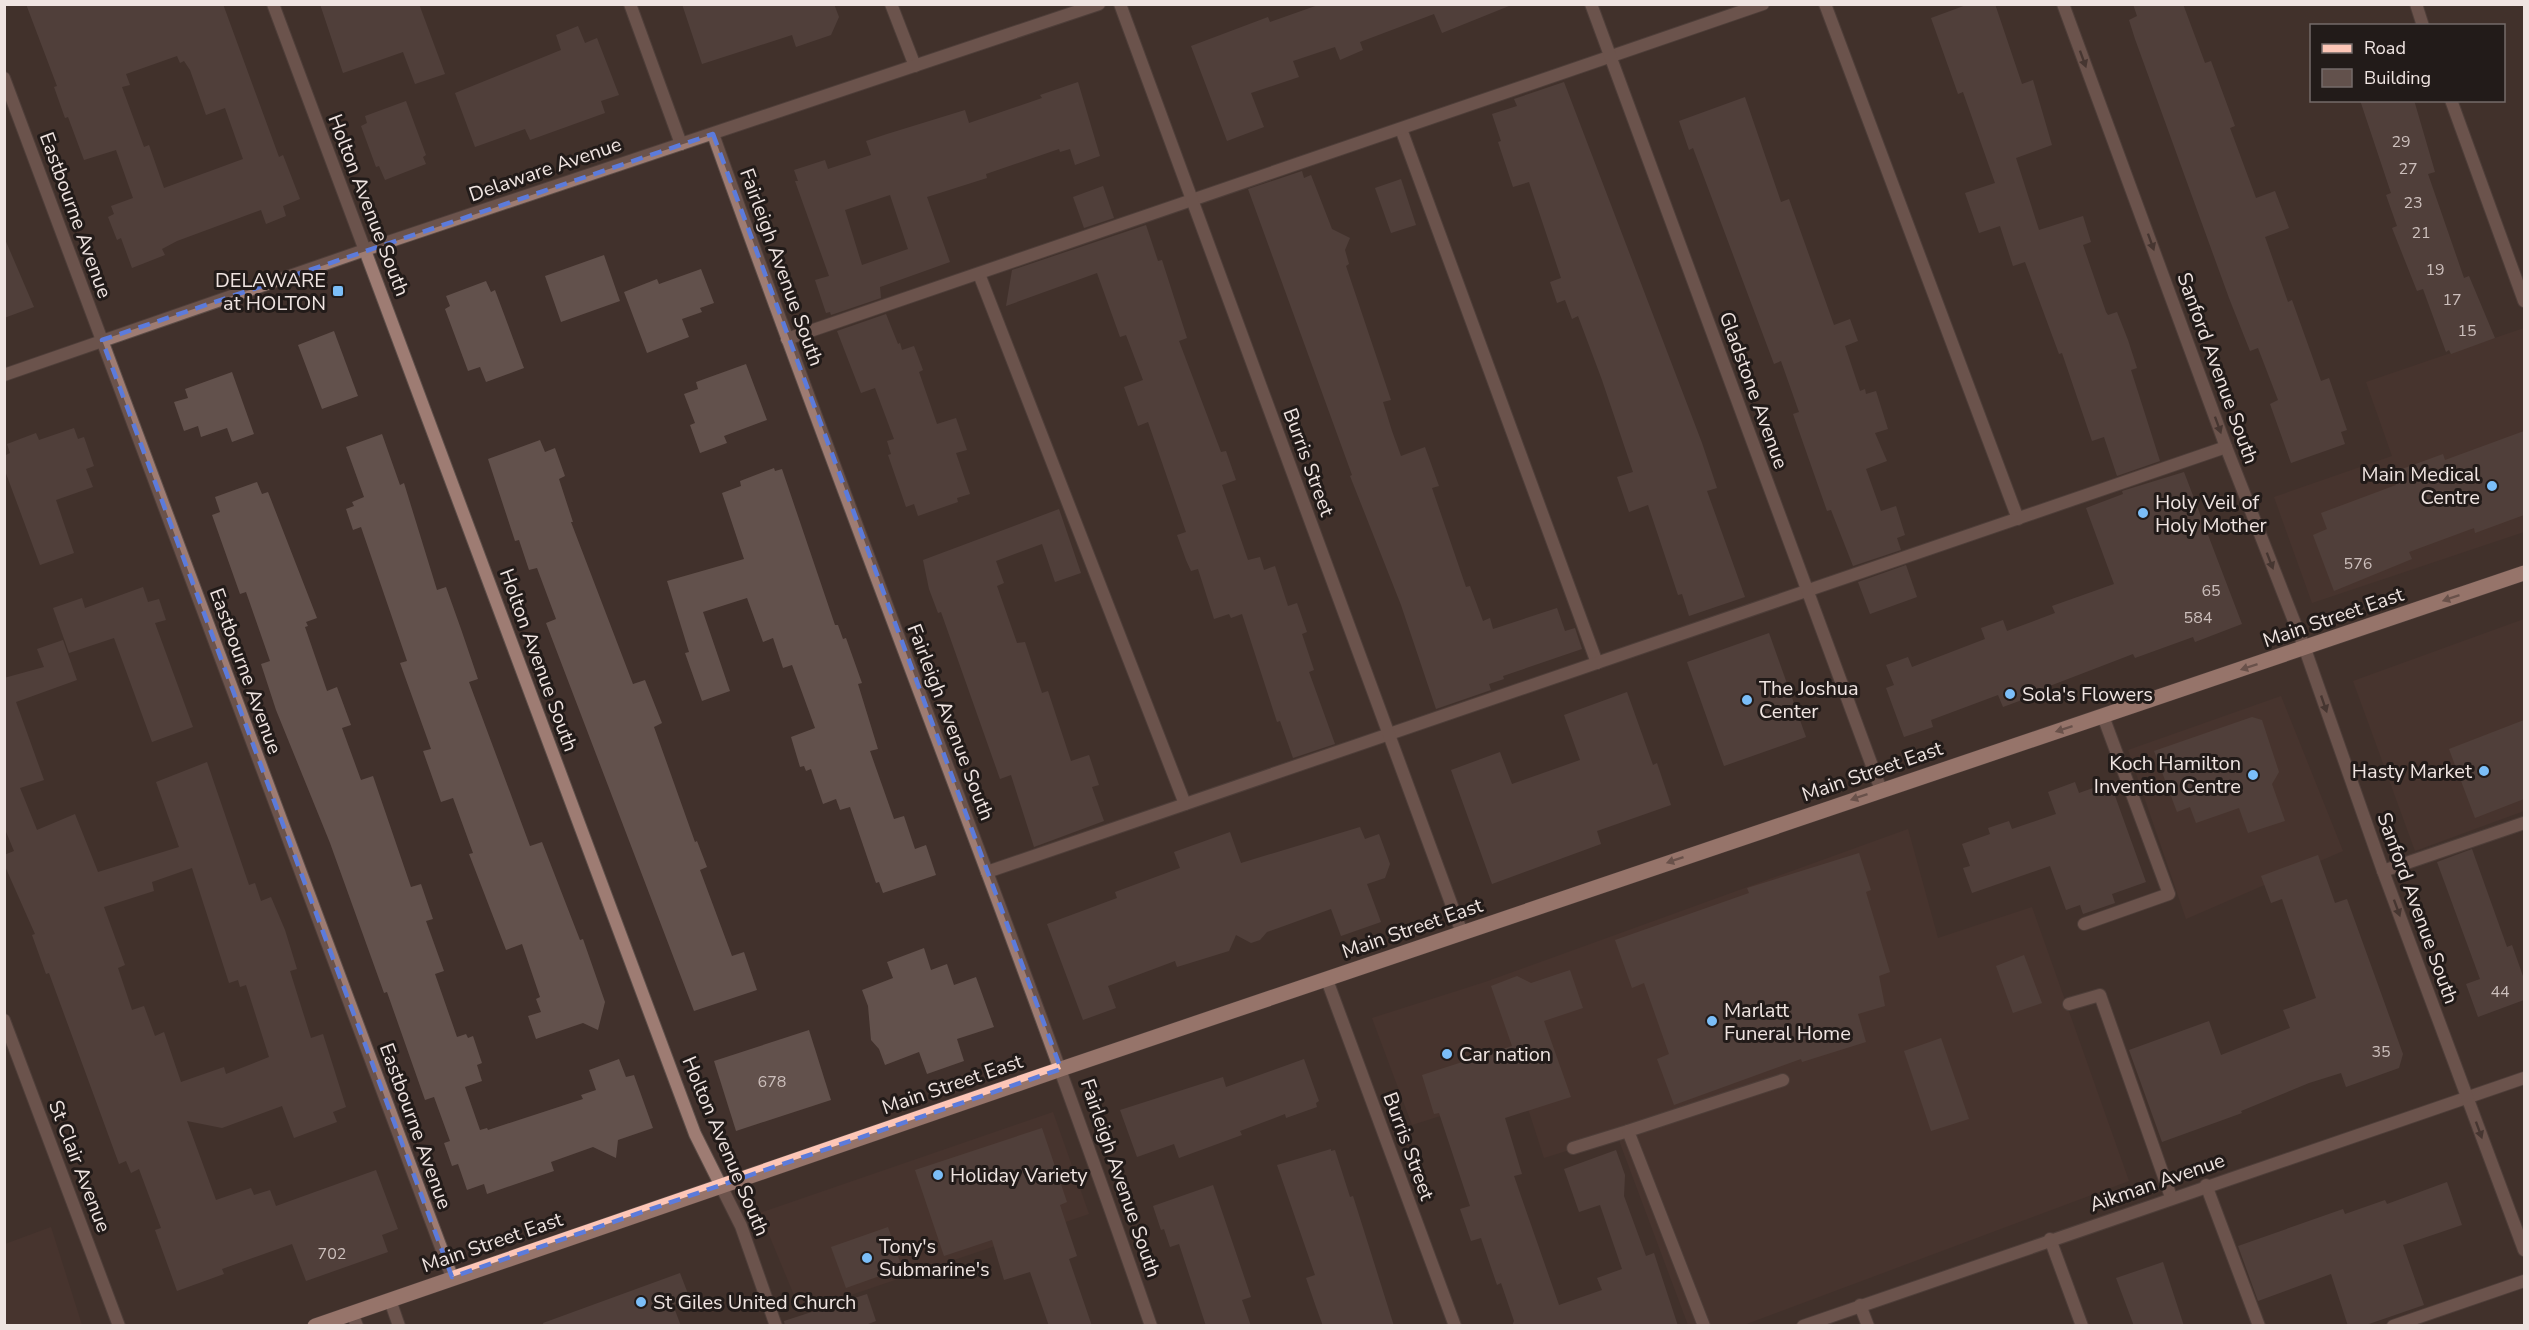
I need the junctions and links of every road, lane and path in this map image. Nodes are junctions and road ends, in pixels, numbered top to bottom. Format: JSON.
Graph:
{"nodes":[{"id":1,"x":273,"y":4,"type":"edge"},
{"id":2,"x":630,"y":4,"type":"edge"},
{"id":3,"x":891,"y":4,"type":"edge"},
{"id":4,"x":1099,"y":4,"type":"edge"},
{"id":5,"x":1120,"y":4,"type":"edge"},
{"id":6,"x":1591,"y":4,"type":"edge"},
{"id":7,"x":1763,"y":4,"type":"edge"},
{"id":8,"x":1826,"y":4,"type":"edge"},
{"id":9,"x":2063,"y":4,"type":"edge"},
{"id":10,"x":2416,"y":4,"type":"edge"},
{"id":11,"x":2422,"y":24,"type":"edge"},
{"id":12,"x":1610,"y":57,"type":"junction"},
{"id":13,"x":915,"y":66,"type":"junction"},
{"id":14,"x":4,"y":78,"type":"edge"},
{"id":15,"x":2452,"y":102,"type":"edge"},
{"id":16,"x":1401,"y":129,"type":"junction"},
{"id":17,"x":713,"y":134,"type":"junction"},
{"id":18,"x":681,"y":144,"type":"junction"},
{"id":19,"x":1192,"y":201,"type":"junction"},
{"id":20,"x":365,"y":251,"type":"junction"},
{"id":21,"x":979,"y":274,"type":"junction"},
{"id":22,"x":2524,"y":301,"type":"edge"},
{"id":23,"x":787,"y":339,"type":"junction"},
{"id":24,"x":102,"y":340,"type":"junction"},
{"id":25,"x":4,"y":375,"type":"edge"},
{"id":26,"x":2226,"y":447,"type":"junction"},
{"id":27,"x":2018,"y":519,"type":"junction"},
{"id":28,"x":2524,"y":573,"type":"edge"},
{"id":29,"x":1808,"y":591,"type":"junction"},
{"id":30,"x":2305,"y":649,"type":"junction"},
{"id":31,"x":1597,"y":663,"type":"junction"},
{"id":32,"x":2103,"y":716,"type":"junction"},
{"id":33,"x":1389,"y":734,"type":"junction"},
{"id":34,"x":1881,"y":790,"type":"junction"},
{"id":35,"x":1185,"y":804,"type":"junction"},
{"id":36,"x":2524,"y":823,"type":"edge"},
{"id":37,"x":2383,"y":871,"type":"junction"},
{"id":38,"x":987,"y":872,"type":"junction"},
{"id":39,"x":2084,"y":924,"type":"dead end"},
{"id":40,"x":1462,"y":933,"type":"junction"},
{"id":41,"x":1327,"y":980,"type":"junction"},
{"id":42,"x":2069,"y":1004,"type":"dead end"},
{"id":43,"x":4,"y":1020,"type":"edge"},
{"id":44,"x":1061,"y":1069,"type":"junction"},
{"id":45,"x":2524,"y":1078,"type":"edge"},
{"id":46,"x":1783,"y":1080,"type":"dead end"},
{"id":47,"x":2467,"y":1097,"type":"junction"},
{"id":48,"x":1628,"y":1131,"type":"junction"},
{"id":49,"x":1573,"y":1148,"type":"dead end"},
{"id":50,"x":2206,"y":1185,"type":"junction"},
{"id":51,"x":720,"y":1186,"type":"junction"},
{"id":52,"x":2171,"y":1197,"type":"junction"},
{"id":53,"x":2050,"y":1239,"type":"junction"},
{"id":54,"x":2524,"y":1250,"type":"edge"},
{"id":55,"x":452,"y":1277,"type":"junction"},
{"id":56,"x":2524,"y":1281,"type":"edge"},
{"id":57,"x":390,"y":1300,"type":"junction"},
{"id":58,"x":1860,"y":1305,"type":"junction"},
{"id":59,"x":355,"y":1319,"type":"edge"},
{"id":60,"x":119,"y":1326,"type":"edge"},
{"id":61,"x":315,"y":1326,"type":"edge"},
{"id":62,"x":399,"y":1326,"type":"edge"},
{"id":63,"x":776,"y":1326,"type":"edge"},
{"id":64,"x":1151,"y":1326,"type":"edge"},
{"id":65,"x":1455,"y":1326,"type":"edge"},
{"id":66,"x":1704,"y":1326,"type":"edge"},
{"id":67,"x":1803,"y":1326,"type":"edge"},
{"id":68,"x":1868,"y":1326,"type":"edge"},
{"id":69,"x":2082,"y":1326,"type":"edge"},
{"id":70,"x":2259,"y":1326,"type":"edge"},
{"id":71,"x":2393,"y":1326,"type":"edge"}],
"edges":[{"from":1,"to":20,"type":"street","name":"Holton Avenue South"},
{"from":2,"to":18,"type":"street"},
{"from":3,"to":13,"type":"street"},
{"from":4,"to":13,"type":"street","name":"Delaware Avenue"},
{"from":5,"to":19,"type":"street","name":"Burris Street"},
{"from":6,"to":12,"type":"street","name":"Gladstone Avenue"},
{"from":7,"to":12,"type":"street"},
{"from":8,"to":27,"type":"street"},
{"from":9,"to":26,"type":"street","name":"Sanford Avenue South","one_way":true},
{"from":10,"to":11,"type":"street"},
{"from":12,"to":16,"type":"street"},
{"from":12,"to":29,"type":"street","name":"Gladstone Avenue"},
{"from":13,"to":17,"type":"street","name":"Delaware Avenue"},
{"from":14,"to":24,"type":"street","name":"Eastbourne Avenue"},
{"from":15,"to":22,"type":"street"},
{"from":16,"to":19,"type":"street"},
{"from":16,"to":31,"type":"street"},
{"from":17,"to":18,"type":"street","name":"Delaware Avenue"},
{"from":17,"to":23,"type":"street","name":"Fairleigh Avenue South"},
{"from":18,"to":20,"type":"street","name":"Delaware Avenue"},
{"from":19,"to":21,"type":"street"},
{"from":19,"to":33,"type":"street","name":"Burris Street"},
{"from":20,"to":24,"type":"street","name":"Delaware Avenue"},
{"from":20,"to":51,"type":"street","name":"Holton Avenue South"},
{"from":21,"to":23,"type":"street"},
{"from":21,"to":35,"type":"street"},
{"from":23,"to":38,"type":"street","name":"Fairleigh Avenue South"},
{"from":24,"to":25,"type":"street","name":"Delaware Avenue"},
{"from":24,"to":55,"type":"street","name":"Eastbourne Avenue"},
{"from":26,"to":27,"type":"street"},
{"from":26,"to":30,"type":"street","name":"Sanford Avenue South","one_way":true},
{"from":27,"to":29,"type":"street"},
{"from":28,"to":30,"type":"main road","name":"Main Street East","one_way":true},
{"from":29,"to":31,"type":"street"},
{"from":29,"to":34,"type":"street","name":"Gladstone Avenue"},
{"from":30,"to":32,"type":"main road","name":"Main Street East","one_way":true},
{"from":30,"to":37,"type":"street","name":"Sanford Avenue South","one_way":true},
{"from":31,"to":33,"type":"street"},
{"from":32,"to":34,"type":"main road","name":"Main Street East","one_way":true},
{"from":32,"to":39,"type":"street"},
{"from":33,"to":35,"type":"street"},
{"from":33,"to":40,"type":"street","name":"Burris Street"},
{"from":34,"to":40,"type":"main road","name":"Main Street East","one_way":true},
{"from":35,"to":38,"type":"street"},
{"from":36,"to":37,"type":"street"},
{"from":37,"to":47,"type":"street","name":"Sanford Avenue South","one_way":true},
{"from":38,"to":44,"type":"street","name":"Fairleigh Avenue South"},
{"from":40,"to":41,"type":"main road","name":"Main Street East"},
{"from":41,"to":44,"type":"main road","name":"Main Street East"},
{"from":41,"to":65,"type":"street","name":"Burris Street"},
{"from":42,"to":52,"type":"street"},
{"from":43,"to":60,"type":"street","name":"St Clair Avenue"},
{"from":44,"to":51,"type":"main road","name":"Main Street East"},
{"from":44,"to":64,"type":"street","name":"Fairleigh Avenue South"},
{"from":45,"to":47,"type":"street","name":"Aikman Avenue"},
{"from":46,"to":48,"type":"street"},
{"from":47,"to":50,"type":"street","name":"Aikman Avenue"},
{"from":47,"to":54,"type":"street","name":"Sanford Avenue South","one_way":true},
{"from":48,"to":49,"type":"street"},
{"from":48,"to":66,"type":"street"},
{"from":50,"to":52,"type":"street","name":"Aikman Avenue"},
{"from":50,"to":70,"type":"street"},
{"from":51,"to":55,"type":"main road","name":"Main Street East"},
{"from":51,"to":63,"type":"street","name":"Holton Avenue South"},
{"from":52,"to":53,"type":"street","name":"Aikman Avenue"},
{"from":53,"to":58,"type":"street","name":"Aikman Avenue"},
{"from":53,"to":69,"type":"street"},
{"from":55,"to":57,"type":"main road","name":"Main Street East"},
{"from":56,"to":71,"type":"street"},
{"from":57,"to":59,"type":"main road","name":"Main Street East"},
{"from":57,"to":62,"type":"street"},
{"from":58,"to":67,"type":"street","name":"Aikman Avenue"},
{"from":58,"to":68,"type":"street"},
{"from":59,"to":61,"type":"main road","name":"Main Street East"}]}
